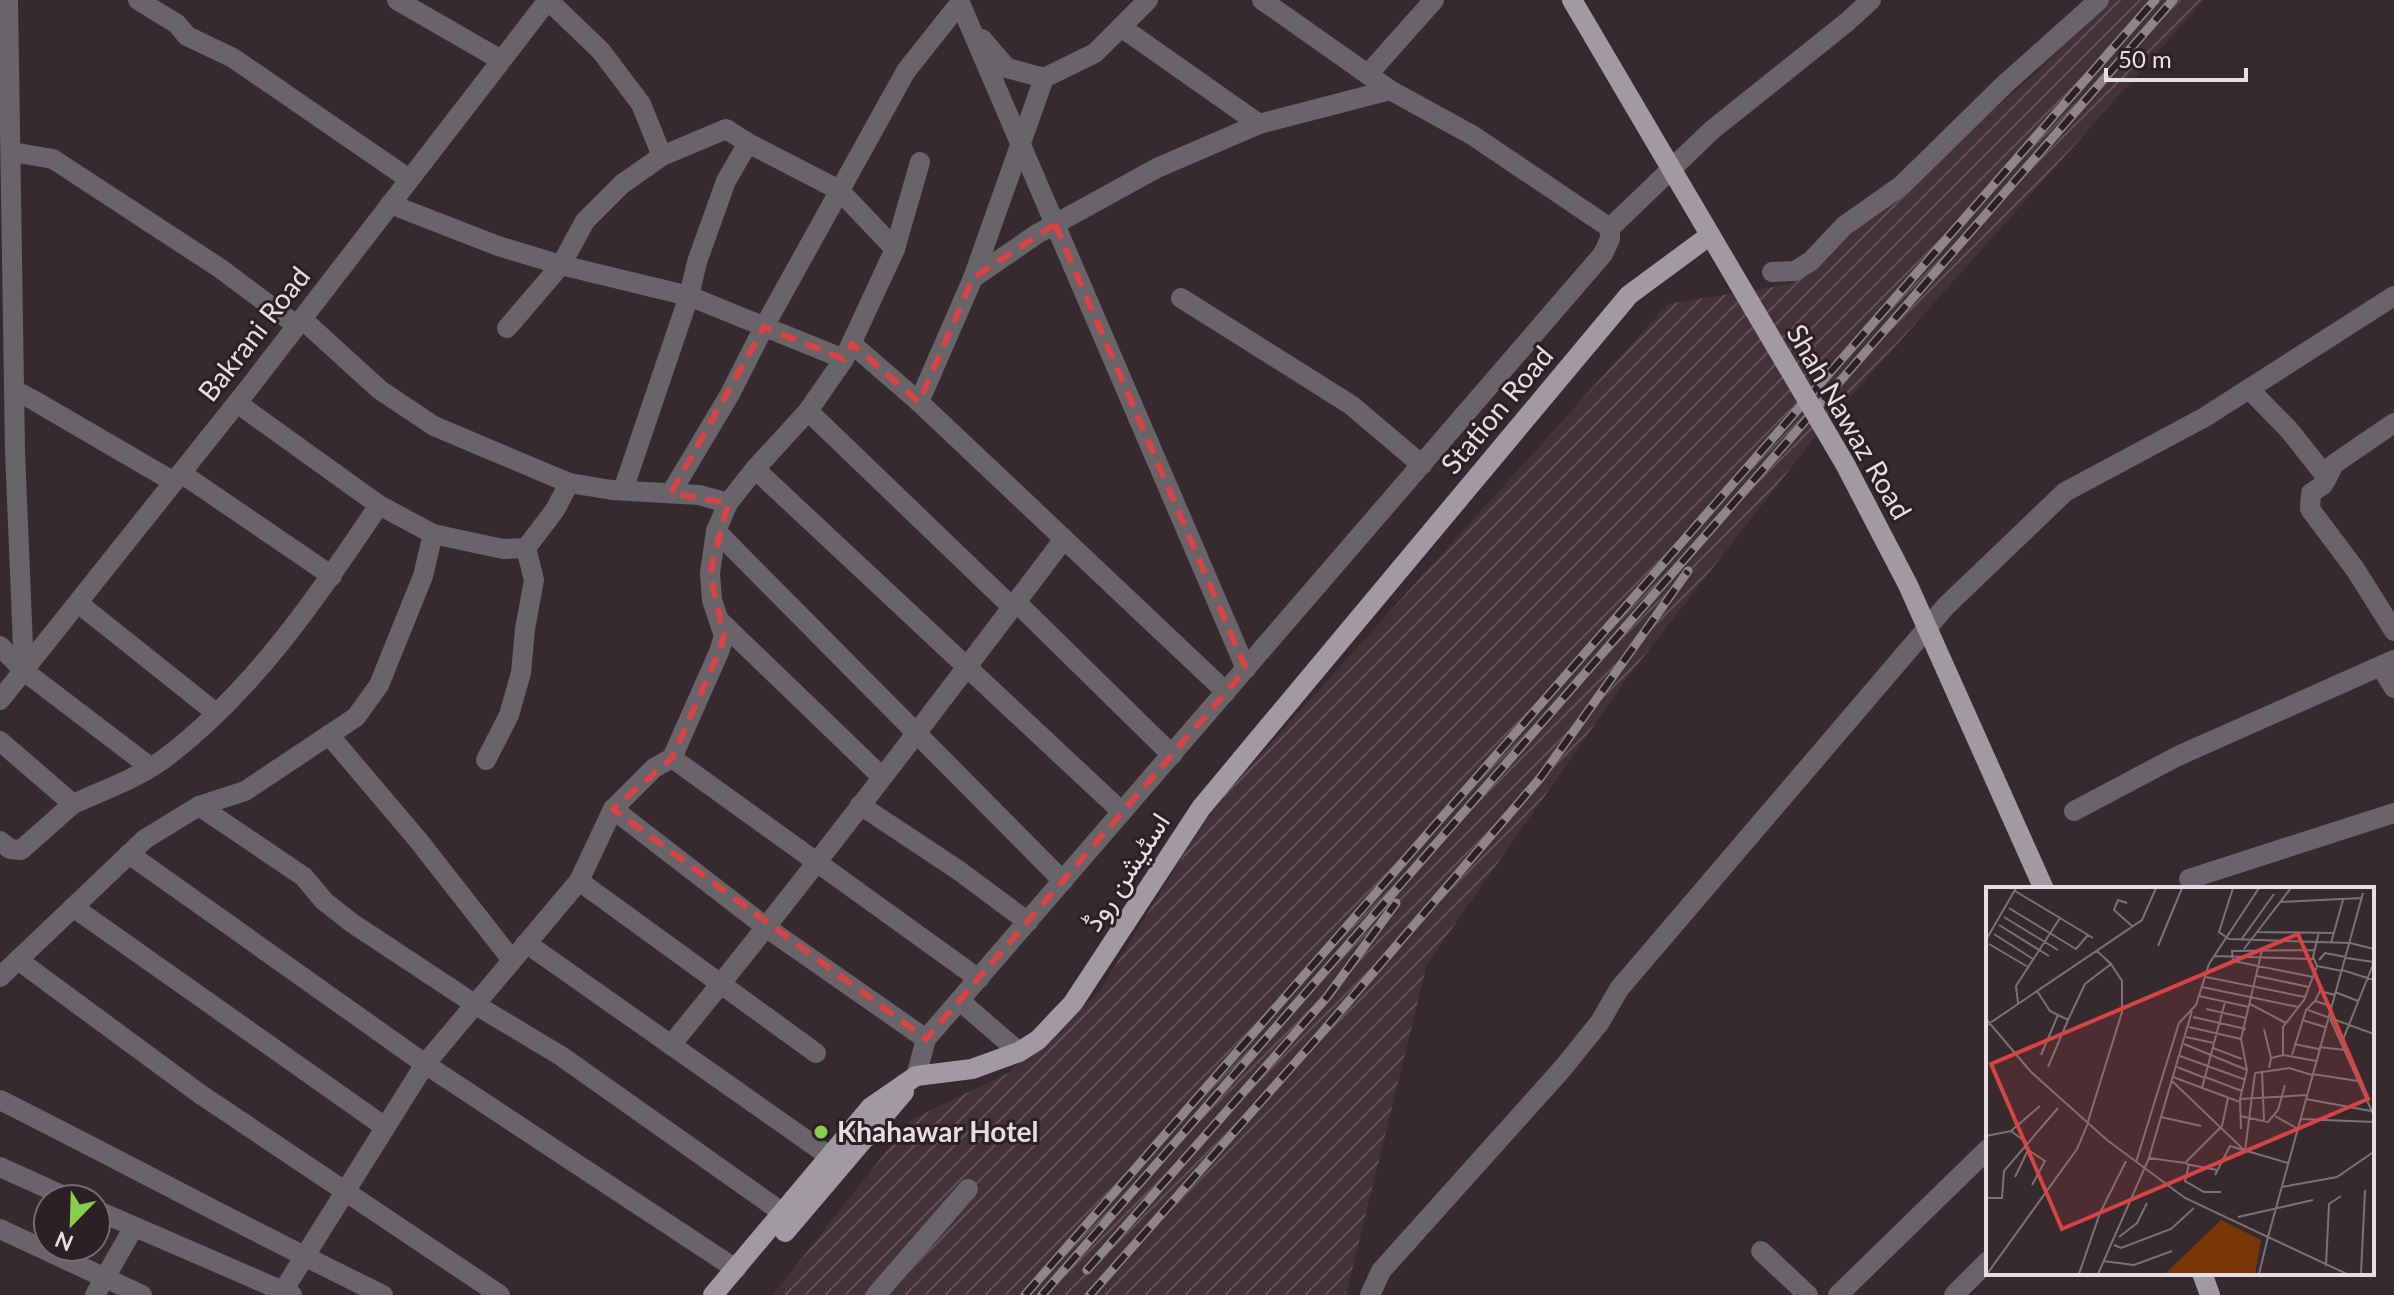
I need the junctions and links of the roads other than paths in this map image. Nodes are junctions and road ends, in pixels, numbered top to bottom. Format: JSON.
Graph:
{"nodes":[{"id":1,"x":8,"y":0,"type":"edge"},
{"id":2,"x":138,"y":0,"type":"edge"},
{"id":3,"x":397,"y":0,"type":"edge"},
{"id":4,"x":548,"y":0,"type":"edge"},
{"id":5,"x":1148,"y":0,"type":"edge"},
{"id":6,"x":1262,"y":0,"type":"edge"},
{"id":7,"x":1434,"y":0,"type":"edge"},
{"id":8,"x":1572,"y":0,"type":"edge"},
{"id":9,"x":1871,"y":0,"type":"edge"},
{"id":10,"x":2099,"y":0,"type":"edge"},
{"id":11,"x":958,"y":1,"type":"edge"},
{"id":12,"x":1121,"y":27,"type":"junction"},
{"id":13,"x":501,"y":60,"type":"junction"},
{"id":14,"x":1369,"y":73,"type":"junction"},
{"id":15,"x":1044,"y":78,"type":"junction"},
{"id":16,"x":1390,"y":90,"type":"junction"},
{"id":17,"x":1259,"y":124,"type":"junction"},
{"id":18,"x":748,"y":143,"type":"junction"},
{"id":19,"x":1020,"y":143,"type":"junction"},
{"id":20,"x":12,"y":152,"type":"junction"},
{"id":21,"x":662,"y":156,"type":"junction"},
{"id":22,"x":920,"y":162,"type":"dead end"},
{"id":23,"x":409,"y":179,"type":"junction"},
{"id":24,"x":839,"y":190,"type":"junction"},
{"id":25,"x":390,"y":204,"type":"junction"},
{"id":26,"x":1055,"y":224,"type":"junction"},
{"id":27,"x":1610,"y":228,"type":"junction"},
{"id":28,"x":1709,"y":236,"type":"junction"},
{"id":29,"x":895,"y":249,"type":"junction"},
{"id":30,"x":561,"y":265,"type":"junction"},
{"id":31,"x":1772,"y":272,"type":"dead end"},
{"id":32,"x":973,"y":278,"type":"junction"},
{"id":33,"x":689,"y":296,"type":"junction"},
{"id":34,"x":2394,"y":296,"type":"edge"},
{"id":35,"x":1181,"y":298,"type":"dead end"},
{"id":36,"x":299,"y":322,"type":"junction"},
{"id":37,"x":764,"y":327,"type":"junction"},
{"id":38,"x":507,"y":328,"type":"dead end"},
{"id":39,"x":848,"y":351,"type":"junction"},
{"id":40,"x":2250,"y":390,"type":"junction"},
{"id":41,"x":14,"y":393,"type":"junction"},
{"id":42,"x":919,"y":402,"type":"junction"},
{"id":43,"x":237,"y":403,"type":"junction"},
{"id":44,"x":808,"y":411,"type":"junction"},
{"id":45,"x":2394,"y":423,"type":"edge"},
{"id":46,"x":7,"y":458,"type":"edge"},
{"id":47,"x":1422,"y":465,"type":"junction"},
{"id":48,"x":755,"y":469,"type":"junction"},
{"id":49,"x":178,"y":477,"type":"junction"},
{"id":50,"x":2327,"y":478,"type":"junction"},
{"id":51,"x":569,"y":483,"type":"junction"},
{"id":52,"x":623,"y":490,"type":"junction"},
{"id":53,"x":671,"y":493,"type":"junction"},
{"id":54,"x":728,"y":503,"type":"junction"},
{"id":55,"x":379,"y":505,"type":"junction"},
{"id":56,"x":716,"y":531,"type":"junction"},
{"id":57,"x":433,"y":534,"type":"junction"},
{"id":58,"x":1064,"y":539,"type":"junction"},
{"id":59,"x":526,"y":548,"type":"junction"},
{"id":60,"x":332,"y":576,"type":"junction"},
{"id":61,"x":78,"y":603,"type":"junction"},
{"id":62,"x":1014,"y":605,"type":"junction"},
{"id":63,"x":721,"y":622,"type":"junction"},
{"id":64,"x":2392,"y":624,"type":"edge"},
{"id":65,"x":1344,"y":636,"type":"joint"},
{"id":66,"x":0,"y":646,"type":"edge"},
{"id":67,"x":2388,"y":664,"type":"edge"},
{"id":68,"x":968,"y":666,"type":"junction"},
{"id":69,"x":1246,"y":669,"type":"junction"},
{"id":70,"x":24,"y":671,"type":"junction"},
{"id":71,"x":2394,"y":688,"type":"edge"},
{"id":72,"x":1226,"y":692,"type":"junction"},
{"id":73,"x":0,"y":700,"type":"edge"},
{"id":74,"x":216,"y":713,"type":"junction"},
{"id":75,"x":916,"y":734,"type":"junction"},
{"id":76,"x":329,"y":735,"type":"junction"},
{"id":77,"x":0,"y":741,"type":"edge"},
{"id":78,"x":1172,"y":755,"type":"junction"},
{"id":79,"x":672,"y":758,"type":"junction"},
{"id":80,"x":486,"y":760,"type":"dead end"},
{"id":81,"x":150,"y":767,"type":"junction"},
{"id":82,"x":882,"y":777,"type":"junction"},
{"id":83,"x":73,"y":804,"type":"junction"},
{"id":84,"x":860,"y":805,"type":"junction"},
{"id":85,"x":199,"y":806,"type":"junction"},
{"id":86,"x":613,"y":809,"type":"junction"},
{"id":87,"x":2074,"y":811,"type":"dead end"},
{"id":88,"x":1122,"y":812,"type":"junction"},
{"id":89,"x":2394,"y":813,"type":"edge"},
{"id":90,"x":0,"y":841,"type":"edge"},
{"id":91,"x":129,"y":854,"type":"junction"},
{"id":92,"x":815,"y":862,"type":"junction"},
{"id":93,"x":2189,"y":879,"type":"dead end"},
{"id":94,"x":579,"y":881,"type":"junction"},
{"id":95,"x":1063,"y":881,"type":"junction"},
{"id":96,"x":2043,"y":887,"type":"edge"},
{"id":97,"x":73,"y":907,"type":"junction"},
{"id":98,"x":1028,"y":922,"type":"junction"},
{"id":99,"x":767,"y":928,"type":"junction"},
{"id":100,"x":526,"y":943,"type":"junction"},
{"id":101,"x":18,"y":960,"type":"junction"},
{"id":102,"x":512,"y":960,"type":"junction"},
{"id":103,"x":0,"y":977,"type":"edge"},
{"id":104,"x":979,"y":979,"type":"junction"},
{"id":105,"x":721,"y":984,"type":"junction"},
{"id":106,"x":960,"y":1001,"type":"junction"},
{"id":107,"x":476,"y":1005,"type":"junction"},
{"id":108,"x":926,"y":1039,"type":"junction"},
{"id":109,"x":671,"y":1045,"type":"junction"},
{"id":110,"x":1019,"y":1052,"type":"junction"},
{"id":111,"x":816,"y":1053,"type":"dead end"},
{"id":112,"x":425,"y":1064,"type":"junction"},
{"id":113,"x":916,"y":1076,"type":"junction"},
{"id":114,"x":0,"y":1100,"type":"edge"},
{"id":115,"x":385,"y":1127,"type":"junction"},
{"id":116,"x":1986,"y":1151,"type":"edge"},
{"id":117,"x":829,"y":1156,"type":"junction"},
{"id":118,"x":0,"y":1167,"type":"edge"},
{"id":119,"x":36,"y":1183,"type":"edge"},
{"id":120,"x":968,"y":1189,"type":"dead end"},
{"id":121,"x":346,"y":1192,"type":"junction"},
{"id":122,"x":783,"y":1213,"type":"junction"},
{"id":123,"x":112,"y":1217,"type":"edge"},
{"id":124,"x":134,"y":1227,"type":"junction"},
{"id":125,"x":0,"y":1229,"type":"edge"},
{"id":126,"x":1761,"y":1251,"type":"dead end"},
{"id":127,"x":306,"y":1258,"type":"junction"},
{"id":128,"x":1986,"y":1263,"type":"edge"},
{"id":129,"x":736,"y":1269,"type":"junction"},
{"id":130,"x":2203,"y":1275,"type":"edge"},
{"id":131,"x":100,"y":1287,"type":"edge"},
{"id":132,"x":288,"y":1293,"type":"edge"},
{"id":133,"x":142,"y":1295,"type":"edge"},
{"id":134,"x":383,"y":1295,"type":"edge"},
{"id":135,"x":500,"y":1295,"type":"edge"},
{"id":136,"x":713,"y":1295,"type":"edge"},
{"id":137,"x":732,"y":1295,"type":"edge"},
{"id":138,"x":876,"y":1295,"type":"edge"},
{"id":139,"x":1370,"y":1295,"type":"edge"},
{"id":140,"x":1808,"y":1295,"type":"edge"},
{"id":141,"x":1838,"y":1295,"type":"edge"},
{"id":142,"x":1954,"y":1295,"type":"edge"},
{"id":143,"x":2210,"y":1295,"type":"edge"}],
"edges":[{"from":1,"to":20,"type":"street"},
{"from":2,"to":23,"type":"street"},
{"from":3,"to":13,"type":"street"},
{"from":4,"to":13,"type":"street","name":"Bakrani Road"},
{"from":4,"to":21,"type":"street"},
{"from":5,"to":12,"type":"street"},
{"from":6,"to":14,"type":"street"},
{"from":7,"to":14,"type":"street"},
{"from":8,"to":28,"type":"main road","name":"Shah Nawaz Road","bridge":true},
{"from":9,"to":27,"type":"street"},
{"from":10,"to":31,"type":"street"},
{"from":11,"to":15,"type":"street"},
{"from":11,"to":19,"type":"street"},
{"from":11,"to":24,"type":"street"},
{"from":12,"to":15,"type":"street"},
{"from":12,"to":17,"type":"street"},
{"from":13,"to":23,"type":"street","name":"Bakrani Road"},
{"from":14,"to":16,"type":"street"},
{"from":15,"to":19,"type":"street"},
{"from":16,"to":17,"type":"street"},
{"from":16,"to":27,"type":"street"},
{"from":17,"to":26,"type":"street"},
{"from":18,"to":21,"type":"street"},
{"from":18,"to":24,"type":"street"},
{"from":18,"to":33,"type":"street"},
{"from":19,"to":26,"type":"street"},
{"from":19,"to":32,"type":"street"},
{"from":20,"to":36,"type":"street"},
{"from":20,"to":41,"type":"street"},
{"from":21,"to":30,"type":"street"},
{"from":22,"to":29,"type":"street"},
{"from":23,"to":25,"type":"street","name":"Bakrani Road"},
{"from":24,"to":29,"type":"street"},
{"from":24,"to":37,"type":"street"},
{"from":25,"to":30,"type":"street"},
{"from":25,"to":36,"type":"street","name":"Bakrani Road"},
{"from":26,"to":32,"type":"street"},
{"from":26,"to":69,"type":"street"},
{"from":27,"to":47,"type":"street"},
{"from":28,"to":65,"type":"main road","name":"Station Road"},
{"from":28,"to":96,"type":"main road","name":"Shah Nawaz Road","bridge":true},
{"from":29,"to":39,"type":"street"},
{"from":30,"to":33,"type":"street"},
{"from":30,"to":38,"type":"street"},
{"from":32,"to":42,"type":"street"},
{"from":33,"to":37,"type":"street"},
{"from":33,"to":52,"type":"street"},
{"from":34,"to":40,"type":"street"},
{"from":35,"to":47,"type":"street"},
{"from":36,"to":43,"type":"street","name":"Bakrani Road"},
{"from":36,"to":51,"type":"street"},
{"from":37,"to":39,"type":"street"},
{"from":37,"to":53,"type":"street"},
{"from":39,"to":42,"type":"street"},
{"from":39,"to":44,"type":"street"},
{"from":40,"to":50,"type":"street"},
{"from":40,"to":139,"type":"street"},
{"from":41,"to":46,"type":"street"},
{"from":41,"to":49,"type":"street"},
{"from":42,"to":58,"type":"street"},
{"from":43,"to":49,"type":"street","name":"Bakrani Road"},
{"from":43,"to":55,"type":"street"},
{"from":44,"to":48,"type":"street"},
{"from":44,"to":62,"type":"street"},
{"from":45,"to":50,"type":"street"},
{"from":46,"to":70,"type":"street"},
{"from":47,"to":69,"type":"street"},
{"from":48,"to":54,"type":"street"},
{"from":48,"to":68,"type":"street"},
{"from":49,"to":60,"type":"street"},
{"from":49,"to":61,"type":"street","name":"Bakrani Road"},
{"from":50,"to":64,"type":"street"},
{"from":51,"to":52,"type":"street"},
{"from":51,"to":59,"type":"street"},
{"from":52,"to":53,"type":"street"},
{"from":53,"to":54,"type":"street"},
{"from":54,"to":56,"type":"street"},
{"from":55,"to":57,"type":"street"},
{"from":55,"to":60,"type":"street"},
{"from":56,"to":63,"type":"street"},
{"from":56,"to":75,"type":"street"},
{"from":57,"to":59,"type":"street"},
{"from":57,"to":76,"type":"street"},
{"from":58,"to":62,"type":"street"},
{"from":58,"to":72,"type":"street"},
{"from":59,"to":80,"type":"street"},
{"from":60,"to":74,"type":"street"},
{"from":61,"to":70,"type":"street","name":"Bakrani Road"},
{"from":61,"to":74,"type":"street"},
{"from":62,"to":68,"type":"street"},
{"from":62,"to":78,"type":"street"},
{"from":63,"to":79,"type":"street"},
{"from":63,"to":82,"type":"street"},
{"from":65,"to":110,"type":"main road","name":"اسٹیشن روڈ"},
{"from":66,"to":70,"type":"street"},
{"from":67,"to":71,"type":"street"},
{"from":67,"to":87,"type":"street"},
{"from":68,"to":75,"type":"street"},
{"from":68,"to":88,"type":"street"},
{"from":69,"to":72,"type":"street"},
{"from":70,"to":73,"type":"street","name":"Bakrani Road"},
{"from":70,"to":81,"type":"street"},
{"from":72,"to":78,"type":"street"},
{"from":74,"to":81,"type":"street"},
{"from":75,"to":82,"type":"street"},
{"from":75,"to":95,"type":"street"},
{"from":76,"to":85,"type":"street"},
{"from":76,"to":102,"type":"street"},
{"from":77,"to":83,"type":"street"},
{"from":78,"to":88,"type":"street"},
{"from":79,"to":86,"type":"street"},
{"from":79,"to":92,"type":"street"},
{"from":81,"to":83,"type":"street"},
{"from":82,"to":84,"type":"street"},
{"from":83,"to":90,"type":"street"},
{"from":84,"to":92,"type":"street"},
{"from":84,"to":98,"type":"street"},
{"from":85,"to":91,"type":"street"},
{"from":85,"to":107,"type":"street"},
{"from":86,"to":94,"type":"street"},
{"from":86,"to":99,"type":"street"},
{"from":88,"to":95,"type":"street"},
{"from":89,"to":93,"type":"street"},
{"from":91,"to":97,"type":"street"},
{"from":91,"to":112,"type":"street"},
{"from":92,"to":99,"type":"street"},
{"from":92,"to":104,"type":"street"},
{"from":94,"to":100,"type":"street"},
{"from":94,"to":105,"type":"street"},
{"from":95,"to":98,"type":"street"},
{"from":97,"to":101,"type":"street"},
{"from":97,"to":115,"type":"street"},
{"from":98,"to":104,"type":"street"},
{"from":99,"to":105,"type":"street"},
{"from":99,"to":108,"type":"street"},
{"from":100,"to":102,"type":"street"},
{"from":100,"to":109,"type":"street"},
{"from":101,"to":103,"type":"street"},
{"from":101,"to":121,"type":"street"},
{"from":102,"to":107,"type":"street"},
{"from":104,"to":106,"type":"street"},
{"from":105,"to":109,"type":"street"},
{"from":105,"to":111,"type":"street"},
{"from":106,"to":108,"type":"street"},
{"from":106,"to":110,"type":"street"},
{"from":107,"to":112,"type":"street"},
{"from":107,"to":122,"type":"street"},
{"from":108,"to":113,"type":"street"},
{"from":109,"to":117,"type":"street"},
{"from":110,"to":113,"type":"main road","name":"اسٹیشن روڈ"},
{"from":112,"to":115,"type":"street"},
{"from":112,"to":129,"type":"street"},
{"from":113,"to":117,"type":"main road","name":"اسٹیشن روڈ"},
{"from":113,"to":137,"type":"main road"},
{"from":114,"to":127,"type":"street"},
{"from":115,"to":121,"type":"street"},
{"from":116,"to":141,"type":"street"},
{"from":117,"to":122,"type":"main road","name":"اسٹیشن روڈ"},
{"from":118,"to":119,"type":"street"},
{"from":120,"to":138,"type":"street"},
{"from":121,"to":127,"type":"street"},
{"from":121,"to":135,"type":"street"},
{"from":122,"to":129,"type":"main road","name":"اسٹیشن روڈ"},
{"from":123,"to":124,"type":"street"},
{"from":124,"to":131,"type":"street"},
{"from":124,"to":132,"type":"street"},
{"from":125,"to":131,"type":"street"},
{"from":126,"to":140,"type":"street"},
{"from":127,"to":132,"type":"street"},
{"from":127,"to":134,"type":"street"},
{"from":128,"to":142,"type":"street"},
{"from":129,"to":136,"type":"main road","name":"اسٹیشن روڈ"},
{"from":130,"to":143,"type":"main road"},
{"from":131,"to":133,"type":"street"}]}
